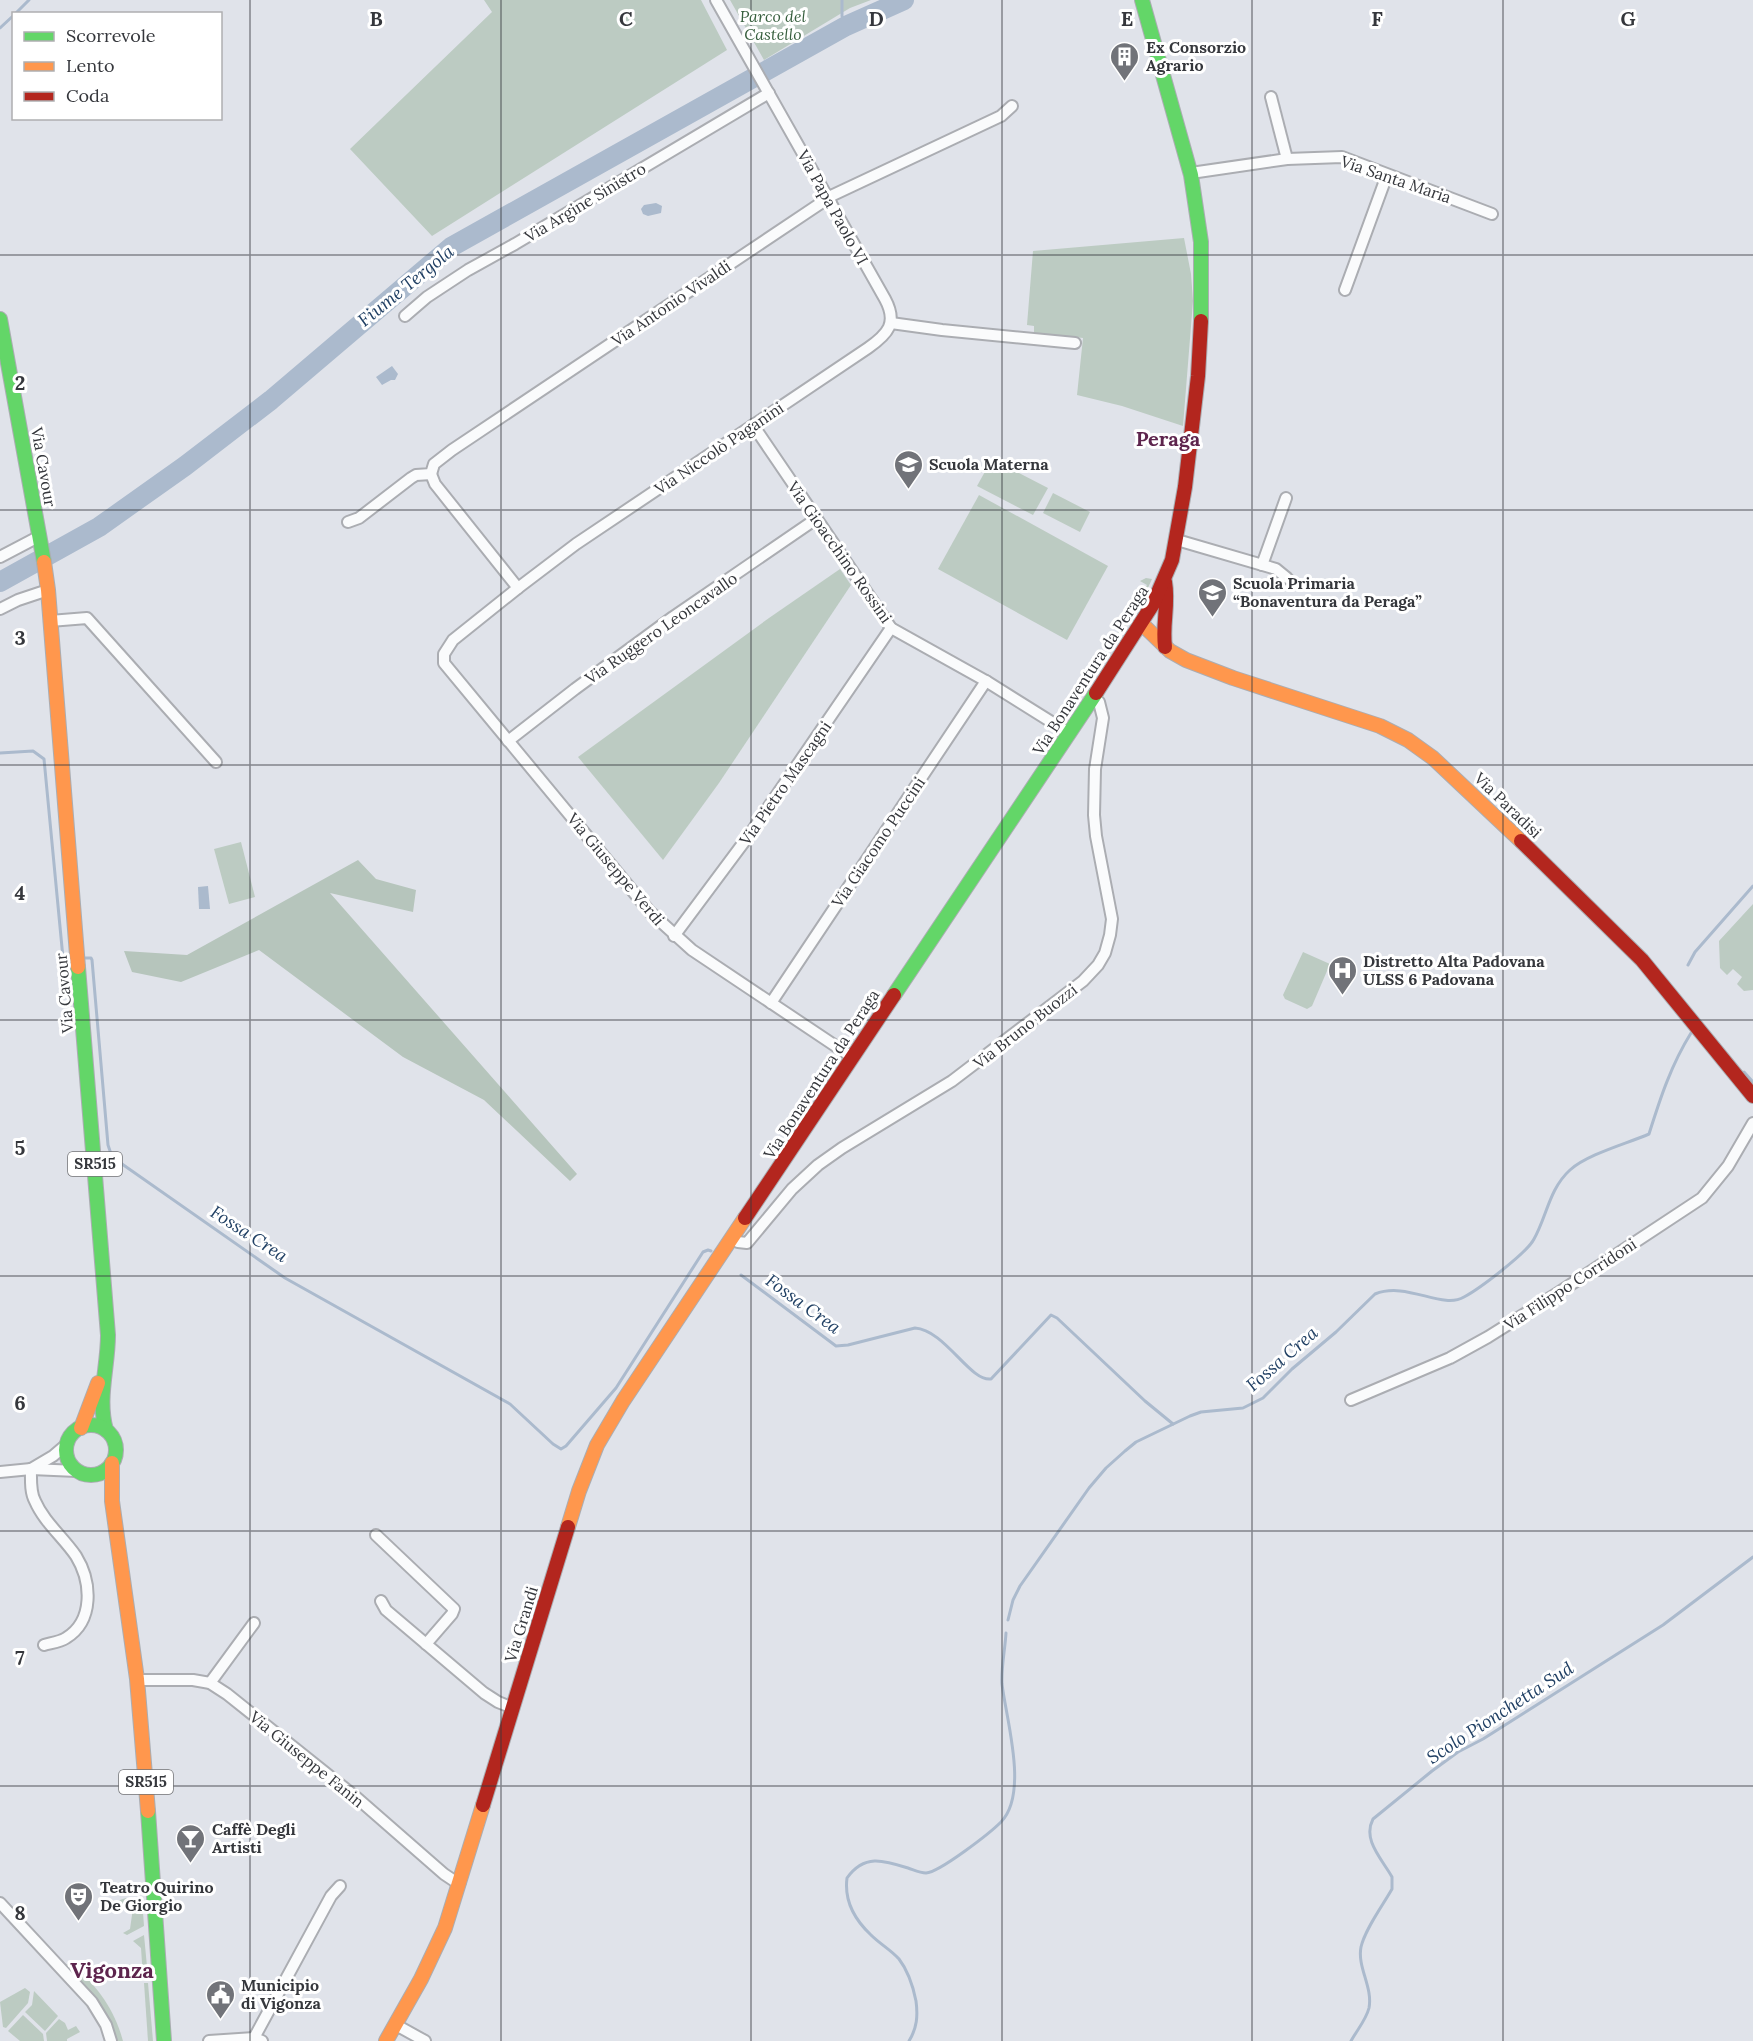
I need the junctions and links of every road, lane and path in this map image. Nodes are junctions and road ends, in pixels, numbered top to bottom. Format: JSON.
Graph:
{"nodes":[{"id":1,"x":716,"y":0,"type":"edge"},
{"id":2,"x":1142,"y":0,"type":"edge"},
{"id":3,"x":766,"y":89,"type":"junction"},
{"id":4,"x":1271,"y":97,"type":"dead end"},
{"id":5,"x":1012,"y":106,"type":"dead end"},
{"id":6,"x":1287,"y":159,"type":"junction"},
{"id":7,"x":1191,"y":173,"type":"junction"},
{"id":8,"x":1387,"y":175,"type":"junction"},
{"id":9,"x":828,"y":198,"type":"junction"},
{"id":10,"x":1492,"y":214,"type":"dead end"},
{"id":11,"x":1345,"y":290,"type":"dead end"},
{"id":12,"x":405,"y":316,"type":"dead end"},
{"id":13,"x":0,"y":319,"type":"edge"},
{"id":14,"x":891,"y":323,"type":"junction"},
{"id":15,"x":1075,"y":343,"type":"dead end"},
{"id":16,"x":753,"y":425,"type":"junction"},
{"id":17,"x":431,"y":474,"type":"junction"},
{"id":18,"x":1286,"y":498,"type":"dead end"},
{"id":19,"x":816,"y":519,"type":"junction"},
{"id":20,"x":348,"y":522,"type":"dead end"},
{"id":21,"x":40,"y":539,"type":"junction"},
{"id":22,"x":1177,"y":540,"type":"junction"},
{"id":23,"x":0,"y":557,"type":"edge"},
{"id":24,"x":1262,"y":565,"type":"junction"},
{"id":25,"x":1287,"y":578,"type":"dead end"},
{"id":26,"x":1165,"y":582,"type":"junction"},
{"id":27,"x":47,"y":585,"type":"junction"},
{"id":28,"x":518,"y":588,"type":"junction"},
{"id":29,"x":0,"y":609,"type":"edge"},
{"id":30,"x":50,"y":621,"type":"junction"},
{"id":31,"x":1142,"y":624,"type":"junction"},
{"id":32,"x":891,"y":628,"type":"junction"},
{"id":33,"x":1165,"y":647,"type":"junction"},
{"id":34,"x":444,"y":663,"type":"joint"},
{"id":35,"x":986,"y":681,"type":"junction"},
{"id":36,"x":1093,"y":698,"type":"junction"},
{"id":37,"x":1069,"y":733,"type":"junction"},
{"id":38,"x":508,"y":741,"type":"junction"},
{"id":39,"x":216,"y":762,"type":"dead end"},
{"id":40,"x":674,"y":936,"type":"junction"},
{"id":41,"x":771,"y":1003,"type":"junction"},
{"id":42,"x":852,"y":1057,"type":"junction"},
{"id":43,"x":1753,"y":1096,"type":"edge"},
{"id":44,"x":1753,"y":1123,"type":"edge"},
{"id":45,"x":733,"y":1238,"type":"junction"},
{"id":46,"x":107,"y":1363,"type":"junction"},
{"id":47,"x":1351,"y":1400,"type":"dead end"},
{"id":48,"x":81,"y":1428,"type":"junction"},
{"id":49,"x":106,"y":1430,"type":"junction"},
{"id":50,"x":67,"y":1444,"type":"junction"},
{"id":51,"x":112,"y":1463,"type":"junction"},
{"id":52,"x":31,"y":1469,"type":"junction"},
{"id":53,"x":0,"y":1472,"type":"edge"},
{"id":54,"x":82,"y":1473,"type":"junction"},
{"id":55,"x":114,"y":1525,"type":"junction"},
{"id":56,"x":376,"y":1535,"type":"dead end"},
{"id":57,"x":381,"y":1601,"type":"dead end"},
{"id":58,"x":254,"y":1623,"type":"dead end"},
{"id":59,"x":426,"y":1644,"type":"junction"},
{"id":60,"x":44,"y":1645,"type":"dead end"},
{"id":61,"x":137,"y":1680,"type":"junction"},
{"id":62,"x":210,"y":1683,"type":"junction"},
{"id":63,"x":513,"y":1708,"type":"junction"},
{"id":64,"x":460,"y":1882,"type":"junction"},
{"id":65,"x":340,"y":1886,"type":"dead end"},
{"id":66,"x":0,"y":1903,"type":"edge"},
{"id":67,"x":396,"y":2025,"type":"junction"},
{"id":68,"x":258,"y":2040,"type":"edge"},
{"id":69,"x":111,"y":2041,"type":"edge"},
{"id":70,"x":164,"y":2041,"type":"edge"},
{"id":71,"x":209,"y":2041,"type":"edge"},
{"id":72,"x":386,"y":2041,"type":"edge"},
{"id":73,"x":425,"y":2041,"type":"edge"}],
"edges":[{"from":1,"to":3,"type":"street","name":"Via Papa Paolo VI"},
{"from":2,"to":7,"type":"main road","name":"Via Bonaventura da Peraga"},
{"from":3,"to":9,"type":"street","name":"Via Papa Paolo VI"},
{"from":3,"to":12,"type":"street","name":"Via Argine Sinistro"},
{"from":4,"to":6,"type":"street"},
{"from":5,"to":9,"type":"street","name":"Via Antonio Vivaldi"},
{"from":6,"to":7,"type":"street","name":"Via Santa Maria"},
{"from":6,"to":8,"type":"street","name":"Via Santa Maria"},
{"from":7,"to":22,"type":"main road","name":"Via Bonaventura da Peraga"},
{"from":8,"to":10,"type":"street","name":"Via Santa Maria"},
{"from":8,"to":11,"type":"street"},
{"from":9,"to":14,"type":"street","name":"Via Papa Paolo VI"},
{"from":9,"to":17,"type":"street","name":"Via Antonio Vivaldi"},
{"from":13,"to":21,"type":"main road","name":"Via Cavour","number":"SR515"},
{"from":14,"to":15,"type":"street"},
{"from":14,"to":16,"type":"street","name":"Via Niccolò Paganini"},
{"from":16,"to":19,"type":"street","name":"Via Gioacchino Rossini"},
{"from":16,"to":28,"type":"street","name":"Via Niccolò Paganini"},
{"from":17,"to":20,"type":"street","name":"Via Antonio Vivaldi"},
{"from":17,"to":28,"type":"street"},
{"from":18,"to":24,"type":"street"},
{"from":19,"to":32,"type":"street","name":"Via Gioacchino Rossini"},
{"from":19,"to":38,"type":"street","name":"Via Ruggero Leoncavallo"},
{"from":21,"to":23,"type":"street"},
{"from":21,"to":27,"type":"main road","name":"Via Cavour","number":"SR515"},
{"from":22,"to":24,"type":"street"},
{"from":22,"to":26,"type":"main road","name":"Via Bonaventura da Peraga"},
{"from":24,"to":25,"type":"street"},
{"from":26,"to":31,"type":"main road","name":"Via Bonaventura da Peraga"},
{"from":26,"to":33,"type":"main road"},
{"from":27,"to":29,"type":"street"},
{"from":27,"to":30,"type":"main road","name":"Via Cavour","number":"SR515"},
{"from":28,"to":34,"type":"street","name":"Via Niccolò Paganini"},
{"from":30,"to":39,"type":"street"},
{"from":30,"to":46,"type":"main road","name":"Via Cavour","number":"SR515"},
{"from":31,"to":33,"type":"main road","name":"Via Paradisi"},
{"from":31,"to":36,"type":"main road","name":"Via Bonaventura da Peraga"},
{"from":32,"to":35,"type":"street","name":"Via Gioacchino Rossini"},
{"from":32,"to":40,"type":"street","name":"Via Pietro Mascagni"},
{"from":33,"to":43,"type":"main road","name":"Via Paradisi"},
{"from":34,"to":38,"type":"street","name":"Via Giuseppe Verdi"},
{"from":35,"to":37,"type":"street","name":"Via Gioacchino Rossini"},
{"from":35,"to":41,"type":"street","name":"Via Giacomo Puccini"},
{"from":36,"to":37,"type":"main road","name":"Via Bonaventura da Peraga"},
{"from":36,"to":45,"type":"street","name":"Via Bruno Buozzi"},
{"from":37,"to":42,"type":"main road","name":"Via Bonaventura da Peraga"},
{"from":38,"to":40,"type":"street","name":"Via Giuseppe Verdi"},
{"from":40,"to":41,"type":"street","name":"Via Giuseppe Verdi"},
{"from":41,"to":42,"type":"street","name":"Via Giuseppe Verdi"},
{"from":42,"to":45,"type":"main road","name":"Via Bonaventura da Peraga"},
{"from":44,"to":47,"type":"street","name":"Via Filippo Corridoni"},
{"from":45,"to":63,"type":"main road","name":"Via Grandi"},
{"from":46,"to":48,"type":"main road","name":"Via Cavour","number":"SR515"},
{"from":46,"to":49,"type":"main road","name":"Via Cavour","number":"SR515"},
{"from":48,"to":49,"type":"main road"},
{"from":48,"to":50,"type":"main road"},
{"from":49,"to":51,"type":"main road"},
{"from":50,"to":52,"type":"street"},
{"from":50,"to":54,"type":"main road"},
{"from":51,"to":54,"type":"main road"},
{"from":51,"to":55,"type":"main road","number":"SR515"},
{"from":52,"to":53,"type":"street"},
{"from":52,"to":54,"type":"street"},
{"from":52,"to":60,"type":"street"},
{"from":54,"to":55,"type":"main road","number":"SR515"},
{"from":55,"to":61,"type":"main road","number":"SR515"},
{"from":56,"to":59,"type":"street"},
{"from":57,"to":59,"type":"street"},
{"from":58,"to":62,"type":"street"},
{"from":59,"to":63,"type":"street"},
{"from":61,"to":62,"type":"street","name":"Via Giuseppe Fanin"},
{"from":61,"to":70,"type":"main road","number":"SR515"},
{"from":62,"to":64,"type":"street","name":"Via Giuseppe Fanin"},
{"from":63,"to":64,"type":"main road","name":"Via Grandi"},
{"from":64,"to":67,"type":"main road","name":"Via Grandi"},
{"from":65,"to":68,"type":"street"},
{"from":66,"to":69,"type":"street"},
{"from":67,"to":72,"type":"main road","name":"Via Grandi"},
{"from":67,"to":73,"type":"street"},
{"from":68,"to":71,"type":"street"}]}
